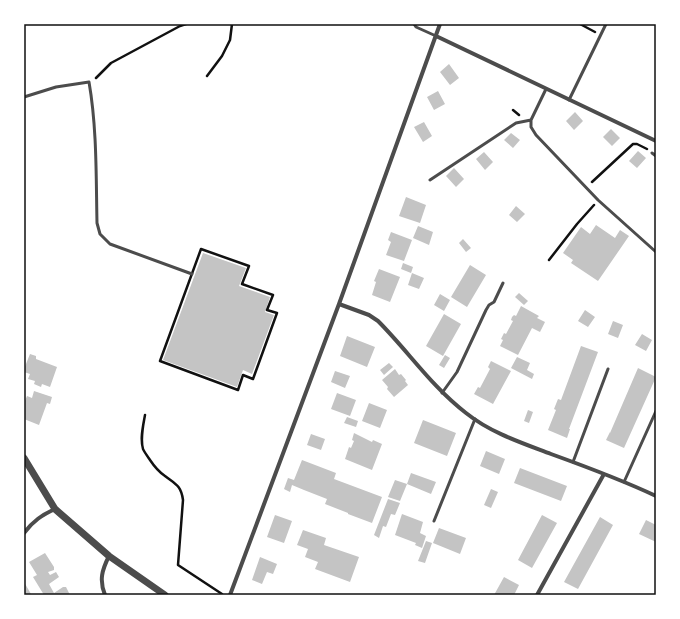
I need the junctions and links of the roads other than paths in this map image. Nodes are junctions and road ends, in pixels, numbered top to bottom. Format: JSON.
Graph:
{"nodes":[{"id":1,"x":414,"y":24,"type":"edge"},
{"id":2,"x":440,"y":24,"type":"edge"},
{"id":3,"x":606,"y":24,"type":"edge"},
{"id":4,"x":436,"y":36,"type":"junction"},
{"id":5,"x":546,"y":89,"type":"junction"},
{"id":6,"x":24,"y":97,"type":"edge"},
{"id":7,"x":569,"y":100,"type":"junction"},
{"id":8,"x":531,"y":120,"type":"junction"},
{"id":9,"x":656,"y":141,"type":"edge"},
{"id":10,"x":652,"y":153,"type":"road end"},
{"id":11,"x":656,"y":156,"type":"edge"},
{"id":12,"x":430,"y":180,"type":"dead end"},
{"id":13,"x":656,"y":252,"type":"edge"},
{"id":14,"x":192,"y":274,"type":"road end"},
{"id":15,"x":503,"y":283,"type":"dead end"},
{"id":16,"x":339,"y":304,"type":"junction"},
{"id":17,"x":608,"y":369,"type":"dead end"},
{"id":18,"x":442,"y":393,"type":"junction"},
{"id":19,"x":656,"y":411,"type":"edge"},
{"id":20,"x":475,"y":419,"type":"junction"},
{"id":21,"x":24,"y":458,"type":"edge"},
{"id":22,"x":573,"y":462,"type":"junction"},
{"id":23,"x":604,"y":474,"type":"junction"},
{"id":24,"x":624,"y":482,"type":"junction"},
{"id":25,"x":656,"y":496,"type":"edge"},
{"id":26,"x":55,"y":509,"type":"junction"},
{"id":27,"x":434,"y":521,"type":"dead end"},
{"id":28,"x":24,"y":533,"type":"edge"},
{"id":29,"x":109,"y":556,"type":"junction"},
{"id":30,"x":105,"y":595,"type":"edge"},
{"id":31,"x":165,"y":595,"type":"edge"},
{"id":32,"x":230,"y":595,"type":"edge"},
{"id":33,"x":537,"y":595,"type":"edge"}],
"edges":[{"from":1,"to":4,"type":"lane"},
{"from":2,"to":4,"type":"street"},
{"from":3,"to":7,"type":"lane"},
{"from":4,"to":5,"type":"street"},
{"from":4,"to":16,"type":"street"},
{"from":5,"to":7,"type":"street"},
{"from":5,"to":8,"type":"lane"},
{"from":6,"to":14,"type":"lane"},
{"from":7,"to":9,"type":"street"},
{"from":8,"to":12,"type":"lane"},
{"from":8,"to":13,"type":"lane"},
{"from":10,"to":11,"type":"lane"},
{"from":15,"to":18,"type":"lane"},
{"from":16,"to":18,"type":"street"},
{"from":16,"to":32,"type":"street"},
{"from":17,"to":22,"type":"lane"},
{"from":18,"to":20,"type":"street"},
{"from":19,"to":24,"type":"lane"},
{"from":20,"to":22,"type":"street"},
{"from":20,"to":27,"type":"lane"},
{"from":21,"to":26,"type":"street"},
{"from":22,"to":23,"type":"street"},
{"from":23,"to":24,"type":"street"},
{"from":23,"to":33,"type":"street"},
{"from":24,"to":25,"type":"street"},
{"from":26,"to":28,"type":"street"},
{"from":26,"to":29,"type":"street"},
{"from":29,"to":30,"type":"street"},
{"from":29,"to":31,"type":"street"}]}
